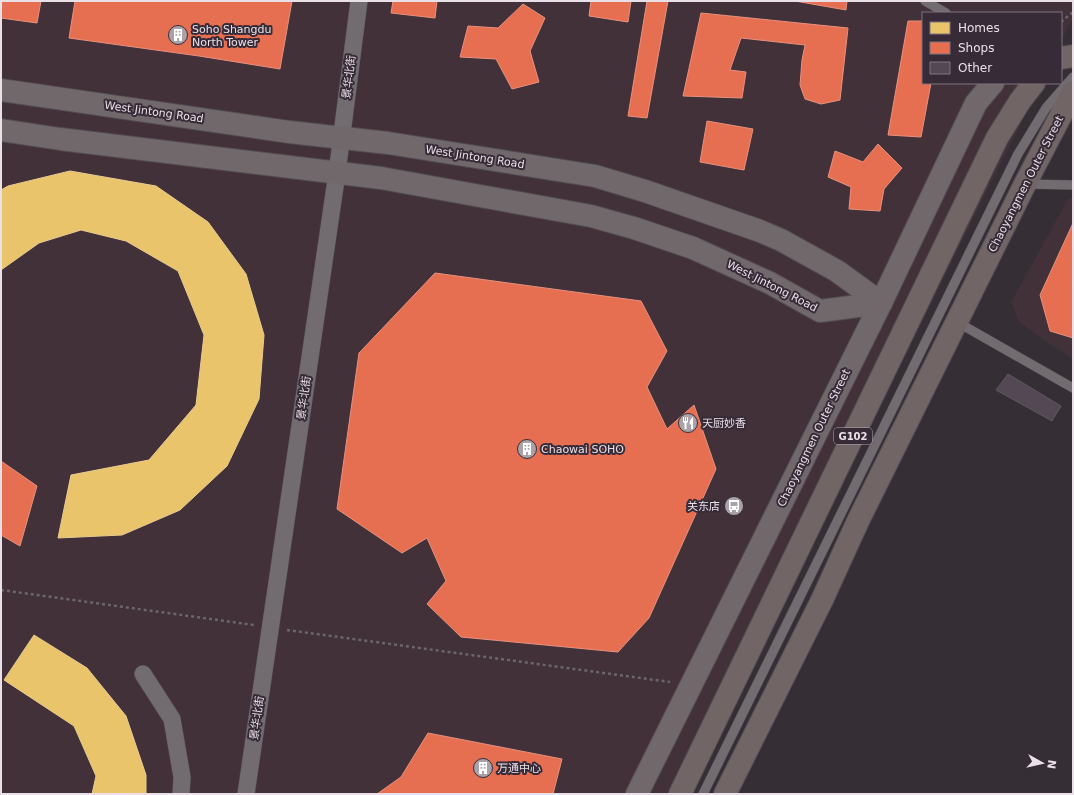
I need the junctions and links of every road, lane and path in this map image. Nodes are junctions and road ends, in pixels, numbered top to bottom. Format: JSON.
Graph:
{"nodes":[{"id":1,"x":359,"y":1,"type":"edge"},
{"id":2,"x":925,"y":1,"type":"edge"},
{"id":3,"x":944,"y":12,"type":"edge"},
{"id":4,"x":1073,"y":12,"type":"edge"},
{"id":5,"x":1062,"y":21,"type":"edge"},
{"id":6,"x":1062,"y":48,"type":"edge"},
{"id":7,"x":1073,"y":49,"type":"edge"},
{"id":8,"x":1073,"y":56,"type":"edge"},
{"id":9,"x":1062,"y":58,"type":"edge"},
{"id":10,"x":1073,"y":77,"type":"edge"},
{"id":11,"x":992,"y":84,"type":"edge"},
{"id":12,"x":1033,"y":84,"type":"edge"},
{"id":13,"x":1,"y":90,"type":"edge"},
{"id":14,"x":1073,"y":92,"type":"edge"},
{"id":15,"x":1,"y":130,"type":"edge"},
{"id":16,"x":341,"y":138,"type":"junction"},
{"id":17,"x":337,"y":173,"type":"junction"},
{"id":18,"x":1025,"y":184,"type":"junction"},
{"id":19,"x":1073,"y":185,"type":"edge"},
{"id":20,"x":881,"y":303,"type":"junction"},
{"id":21,"x":957,"y":322,"type":"junction"},
{"id":22,"x":1058,"y":380,"type":"junction"},
{"id":23,"x":1073,"y":384,"type":"edge"},
{"id":24,"x":1073,"y":388,"type":"edge"},
{"id":25,"x":1,"y":590,"type":"edge"},
{"id":26,"x":269,"y":627,"type":"junction"},
{"id":27,"x":143,"y":674,"type":"dead end"},
{"id":28,"x":691,"y":684,"type":"junction"},
{"id":29,"x":181,"y":794,"type":"edge"},
{"id":30,"x":246,"y":794,"type":"edge"},
{"id":31,"x":637,"y":794,"type":"edge"},
{"id":32,"x":680,"y":794,"type":"edge"},
{"id":33,"x":703,"y":794,"type":"edge"},
{"id":34,"x":725,"y":794,"type":"edge"}],
"edges":[{"from":1,"to":16,"type":"street","name":"景华北街"},
{"from":2,"to":3,"type":"lane"},
{"from":4,"to":5,"type":"path"},
{"from":6,"to":7,"type":"lane"},
{"from":8,"to":9,"type":"highway"},
{"from":10,"to":33,"type":"lane"},
{"from":11,"to":20,"type":"main road","name":"Chaoyangmen Outer Street"},
{"from":12,"to":32,"type":"highway","number":"G102"},
{"from":13,"to":16,"type":"main road","name":"West Jintong Road"},
{"from":14,"to":18,"type":"highway","name":"Chaoyangmen Outer Street"},
{"from":15,"to":17,"type":"main road","name":"West Jintong Road"},
{"from":16,"to":17,"type":"street","name":"景华北街"},
{"from":16,"to":20,"type":"main road","name":"West Jintong Road"},
{"from":17,"to":20,"type":"main road","name":"West Jintong Road"},
{"from":17,"to":26,"type":"street","name":"景华北街"},
{"from":18,"to":19,"type":"lane"},
{"from":18,"to":21,"type":"highway","name":"Chaoyangmen Outer Street"},
{"from":20,"to":28,"type":"main road","name":"Chaoyangmen Outer Street"},
{"from":21,"to":22,"type":"lane"},
{"from":21,"to":34,"type":"highway","name":"Chaoyangmen Outer Street"},
{"from":22,"to":23,"type":"lane"},
{"from":22,"to":24,"type":"lane"},
{"from":25,"to":26,"type":"path"},
{"from":26,"to":28,"type":"path"},
{"from":26,"to":30,"type":"street","name":"景华北街"},
{"from":27,"to":29,"type":"street"},
{"from":28,"to":31,"type":"main road","name":"Chaoyangmen Outer Street"}]}
